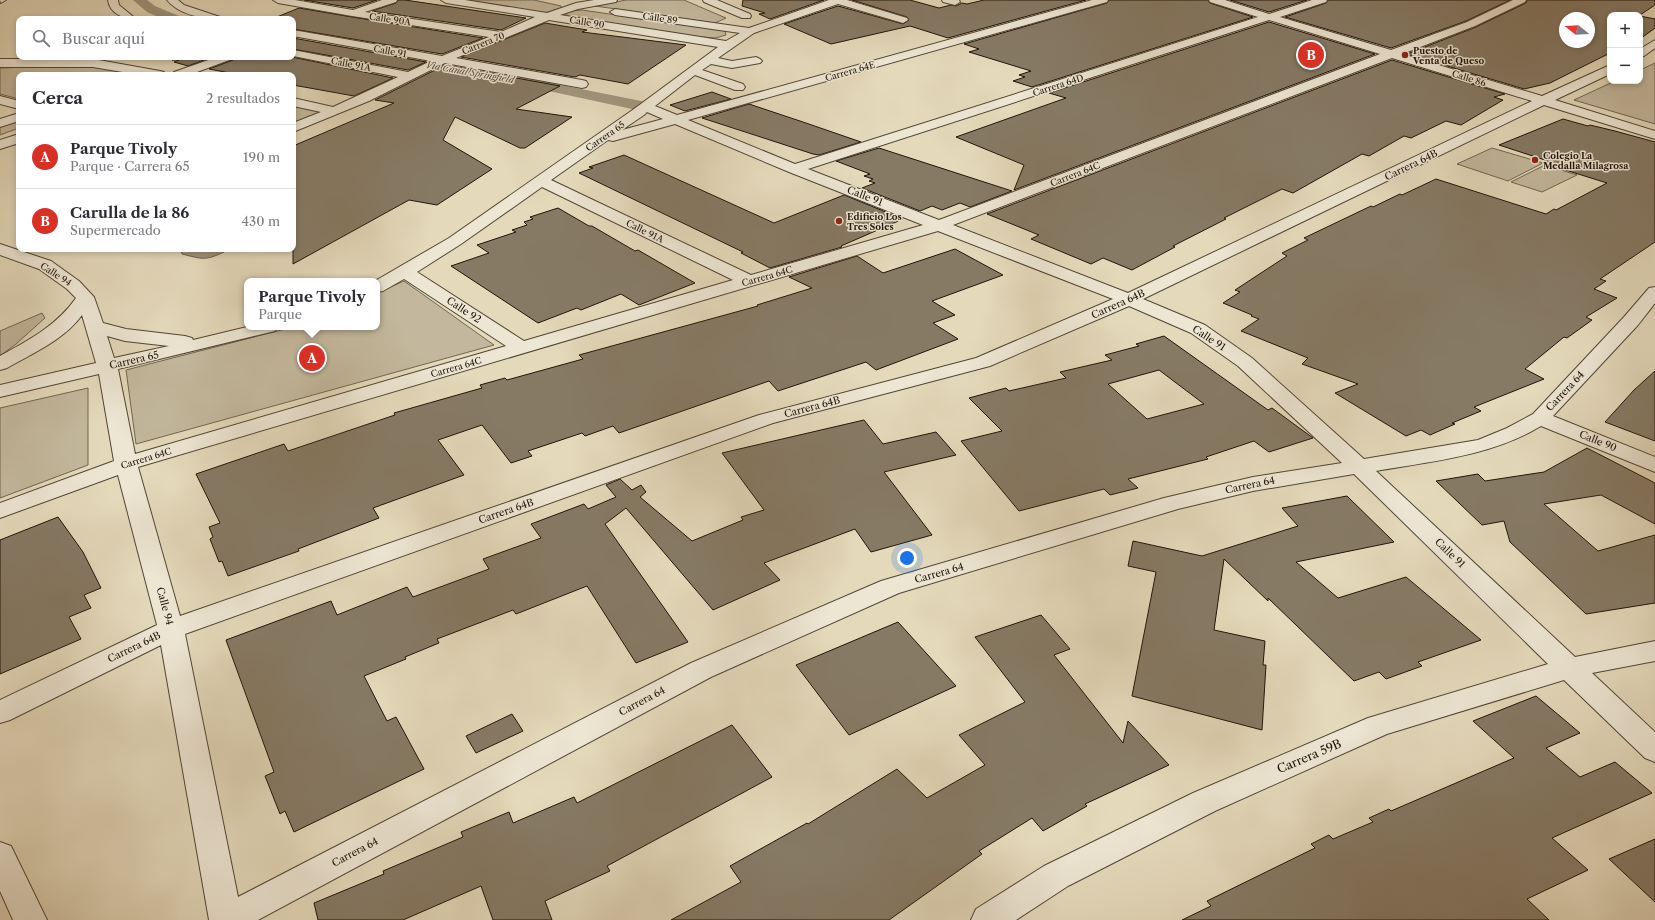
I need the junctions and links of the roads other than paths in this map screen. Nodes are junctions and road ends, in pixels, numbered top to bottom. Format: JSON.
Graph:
{"nodes":[{"id":1,"x":113,"y":0,"type":"edge"},
{"id":2,"x":172,"y":0,"type":"edge"},
{"id":3,"x":278,"y":0,"type":"edge"},
{"id":4,"x":392,"y":0,"type":"edge"},
{"id":5,"x":446,"y":0,"type":"edge"},
{"id":6,"x":612,"y":0,"type":"edge"},
{"id":7,"x":708,"y":0,"type":"edge"},
{"id":8,"x":837,"y":0,"type":"edge"},
{"id":9,"x":1103,"y":0,"type":"edge"},
{"id":10,"x":1214,"y":0,"type":"edge"},
{"id":11,"x":1322,"y":0,"type":"edge"},
{"id":12,"x":1521,"y":0,"type":"edge"},
{"id":13,"x":554,"y":2,"type":"dead end"},
{"id":14,"x":576,"y":6,"type":"junction"},
{"id":15,"x":352,"y":13,"type":"junction"},
{"id":16,"x":802,"y":13,"type":"junction"},
{"id":17,"x":127,"y":16,"type":"edge"},
{"id":18,"x":207,"y":16,"type":"edge"},
{"id":19,"x":548,"y":16,"type":"junction"},
{"id":20,"x":746,"y":16,"type":"dead end"},
{"id":21,"x":816,"y":17,"type":"dead end"},
{"id":22,"x":1271,"y":17,"type":"junction"},
{"id":23,"x":903,"y":20,"type":"dead end"},
{"id":24,"x":330,"y":21,"type":"dead end"},
{"id":25,"x":315,"y":26,"type":"dead end"},
{"id":26,"x":750,"y":31,"type":"junction"},
{"id":27,"x":296,"y":32,"type":"edge"},
{"id":28,"x":296,"y":34,"type":"edge"},
{"id":29,"x":502,"y":36,"type":"junction"},
{"id":30,"x":1655,"y":43,"type":"edge"},
{"id":31,"x":728,"y":45,"type":"junction"},
{"id":32,"x":1643,"y":52,"type":"edge"},
{"id":33,"x":296,"y":54,"type":"edge"},
{"id":34,"x":1390,"y":54,"type":"junction"},
{"id":35,"x":709,"y":59,"type":"junction"},
{"id":36,"x":35,"y":60,"type":"edge"},
{"id":37,"x":220,"y":60,"type":"edge"},
{"id":38,"x":756,"y":61,"type":"dead end"},
{"id":39,"x":438,"y":62,"type":"junction"},
{"id":40,"x":0,"y":63,"type":"edge"},
{"id":41,"x":25,"y":63,"type":"junction"},
{"id":42,"x":1607,"y":70,"type":"edge"},
{"id":43,"x":694,"y":71,"type":"junction"},
{"id":44,"x":143,"y":72,"type":"edge"},
{"id":45,"x":186,"y":72,"type":"edge"},
{"id":46,"x":409,"y":77,"type":"junction"},
{"id":47,"x":582,"y":84,"type":"dead end"},
{"id":48,"x":739,"y":87,"type":"dead end"},
{"id":49,"x":0,"y":100,"type":"edge"},
{"id":50,"x":1544,"y":101,"type":"junction"},
{"id":51,"x":296,"y":103,"type":"edge"},
{"id":52,"x":16,"y":104,"type":"edge"},
{"id":53,"x":646,"y":107,"type":"junction"},
{"id":54,"x":336,"y":111,"type":"junction"},
{"id":55,"x":16,"y":118,"type":"edge"},
{"id":56,"x":677,"y":120,"type":"junction"},
{"id":57,"x":0,"y":123,"type":"edge"},
{"id":58,"x":296,"y":127,"type":"edge"},
{"id":59,"x":1655,"y":135,"type":"edge"},
{"id":60,"x":16,"y":139,"type":"edge"},
{"id":61,"x":596,"y":142,"type":"junction"},
{"id":62,"x":0,"y":145,"type":"edge"},
{"id":63,"x":794,"y":169,"type":"junction"},
{"id":64,"x":541,"y":181,"type":"junction"},
{"id":65,"x":940,"y":225,"type":"junction"},
{"id":66,"x":0,"y":249,"type":"edge"},
{"id":67,"x":405,"y":272,"type":"junction"},
{"id":68,"x":749,"y":281,"type":"junction"},
{"id":69,"x":380,"y":285,"type":"edge"},
{"id":70,"x":1655,"y":292,"type":"edge"},
{"id":71,"x":85,"y":298,"type":"junction"},
{"id":72,"x":1129,"y":299,"type":"junction"},
{"id":73,"x":95,"y":327,"type":"junction"},
{"id":74,"x":256,"y":330,"type":"edge"},
{"id":75,"x":206,"y":343,"type":"junction"},
{"id":76,"x":522,"y":348,"type":"junction"},
{"id":77,"x":0,"y":364,"type":"edge"},
{"id":78,"x":107,"y":366,"type":"junction"},
{"id":79,"x":0,"y":371,"type":"edge"},
{"id":80,"x":25,"y":385,"type":"junction"},
{"id":81,"x":0,"y":391,"type":"edge"},
{"id":82,"x":1540,"y":418,"type":"junction"},
{"id":83,"x":126,"y":464,"type":"junction"},
{"id":84,"x":1655,"y":465,"type":"edge"},
{"id":85,"x":1358,"y":466,"type":"junction"},
{"id":86,"x":0,"y":511,"type":"edge"},
{"id":87,"x":171,"y":629,"type":"junction"},
{"id":88,"x":1655,"y":651,"type":"edge"},
{"id":89,"x":1570,"y":668,"type":"junction"},
{"id":90,"x":0,"y":712,"type":"edge"},
{"id":91,"x":1655,"y":750,"type":"edge"},
{"id":92,"x":0,"y":856,"type":"edge"},
{"id":93,"x":30,"y":920,"type":"edge"},
{"id":94,"x":226,"y":920,"type":"edge"},
{"id":95,"x":988,"y":920,"type":"edge"}],
"edges":[{"from":1,"to":17,"type":"street"},
{"from":2,"to":18,"type":"street"},
{"from":3,"to":15,"type":"street","name":"Calle 90A"},
{"from":4,"to":15,"type":"street"},
{"from":5,"to":19,"type":"street","name":"Calle 90"},
{"from":6,"to":14,"type":"street","name":"Carrera 70"},
{"from":7,"to":20,"type":"street"},
{"from":8,"to":16,"type":"street","name":"Carrera 65"},
{"from":8,"to":23,"type":"street"},
{"from":9,"to":56,"type":"street","name":"Carrera 64E"},
{"from":10,"to":22,"type":"street","name":"Calle 86"},
{"from":11,"to":22,"type":"street","name":"Carrera 64D"},
{"from":12,"to":34,"type":"street","name":"Carrera 64C"},
{"from":13,"to":14,"type":"street","name":"Calle 89"},
{"from":14,"to":19,"type":"street","name":"Carrera 70"},
{"from":14,"to":26,"type":"street","name":"Calle 89"},
{"from":15,"to":24,"type":"street"},
{"from":15,"to":29,"type":"street","name":"Calle 90A"},
{"from":16,"to":21,"type":"street"},
{"from":16,"to":26,"type":"street","name":"Carrera 65"},
{"from":19,"to":29,"type":"street","name":"Carrera 70"},
{"from":19,"to":31,"type":"street","name":"Calle 90"},
{"from":22,"to":34,"type":"street","name":"Calle 86"},
{"from":22,"to":63,"type":"street","name":"Carrera 64D"},
{"from":25,"to":27,"type":"street"},
{"from":26,"to":31,"type":"street","name":"Carrera 65"},
{"from":28,"to":39,"type":"street","name":"Calle 91"},
{"from":29,"to":39,"type":"street","name":"Carrera 70"},
{"from":30,"to":32,"type":"street"},
{"from":31,"to":35,"type":"street","name":"Carrera 65"},
{"from":33,"to":46,"type":"street","name":"Calle 91A"},
{"from":34,"to":50,"type":"street","name":"Calle 86"},
{"from":34,"to":65,"type":"street","name":"Carrera 64C"},
{"from":35,"to":38,"type":"street"},
{"from":35,"to":43,"type":"street","name":"Carrera 65"},
{"from":36,"to":41,"type":"street"},
{"from":37,"to":45,"type":"street"},
{"from":39,"to":46,"type":"street","name":"Carrera 70"},
{"from":39,"to":47,"type":"street","name":"Calle 91"},
{"from":40,"to":41,"type":"street"},
{"from":41,"to":44,"type":"street"},
{"from":42,"to":50,"type":"street","name":"Carrera 64B"},
{"from":43,"to":48,"type":"street"},
{"from":43,"to":53,"type":"street","name":"Carrera 65"},
{"from":46,"to":54,"type":"street","name":"Carrera 70"},
{"from":49,"to":52,"type":"street"},
{"from":50,"to":59,"type":"street","name":"Calle 86"},
{"from":50,"to":72,"type":"street","name":"Carrera 64B"},
{"from":51,"to":54,"type":"street"},
{"from":53,"to":56,"type":"street","name":"Calle 91"},
{"from":53,"to":61,"type":"street","name":"Carrera 65"},
{"from":54,"to":58,"type":"street","name":"Carrera 70"},
{"from":55,"to":57,"type":"street"},
{"from":56,"to":61,"type":"street","name":"Carrera 64E"},
{"from":56,"to":63,"type":"street","name":"Calle 91"},
{"from":60,"to":62,"type":"street"},
{"from":61,"to":64,"type":"street","name":"Carrera 65"},
{"from":63,"to":65,"type":"street","name":"Calle 91"},
{"from":64,"to":67,"type":"street","name":"Carrera 65"},
{"from":64,"to":68,"type":"street","name":"Calle 91A"},
{"from":65,"to":68,"type":"street","name":"Carrera 64C"},
{"from":65,"to":72,"type":"street","name":"Calle 91"},
{"from":66,"to":71,"type":"street","name":"Calle 94"},
{"from":67,"to":69,"type":"street","name":"Carrera 65"},
{"from":67,"to":76,"type":"street","name":"Calle 92"},
{"from":68,"to":76,"type":"street","name":"Carrera 64C"},
{"from":70,"to":82,"type":"street","name":"Carrera 64"},
{"from":71,"to":73,"type":"street","name":"Calle 94"},
{"from":71,"to":77,"type":"street"},
{"from":72,"to":85,"type":"street","name":"Calle 91"},
{"from":72,"to":87,"type":"street","name":"Carrera 64B"},
{"from":73,"to":75,"type":"street"},
{"from":73,"to":78,"type":"street","name":"Calle 94"},
{"from":74,"to":75,"type":"street","name":"Carrera 65"},
{"from":75,"to":78,"type":"street","name":"Carrera 65"},
{"from":76,"to":83,"type":"street","name":"Carrera 64C"},
{"from":78,"to":80,"type":"street","name":"Carrera 65"},
{"from":78,"to":83,"type":"street","name":"Calle 94"},
{"from":79,"to":80,"type":"street"},
{"from":80,"to":81,"type":"street","name":"Carrera 65"},
{"from":82,"to":84,"type":"street","name":"Calle 90"},
{"from":82,"to":85,"type":"street","name":"Carrera 64"},
{"from":83,"to":86,"type":"street","name":"Carrera 64C"},
{"from":83,"to":87,"type":"street","name":"Calle 94"},
{"from":85,"to":89,"type":"street","name":"Calle 91"},
{"from":85,"to":94,"type":"street","name":"Carrera 64"},
{"from":87,"to":90,"type":"street","name":"Carrera 64B"},
{"from":87,"to":94,"type":"street","name":"Calle 94"},
{"from":88,"to":89,"type":"street","name":"Carrera 59B"},
{"from":89,"to":91,"type":"street","name":"Calle 91"},
{"from":89,"to":95,"type":"street","name":"Carrera 59B"},
{"from":92,"to":93,"type":"street"}]}
